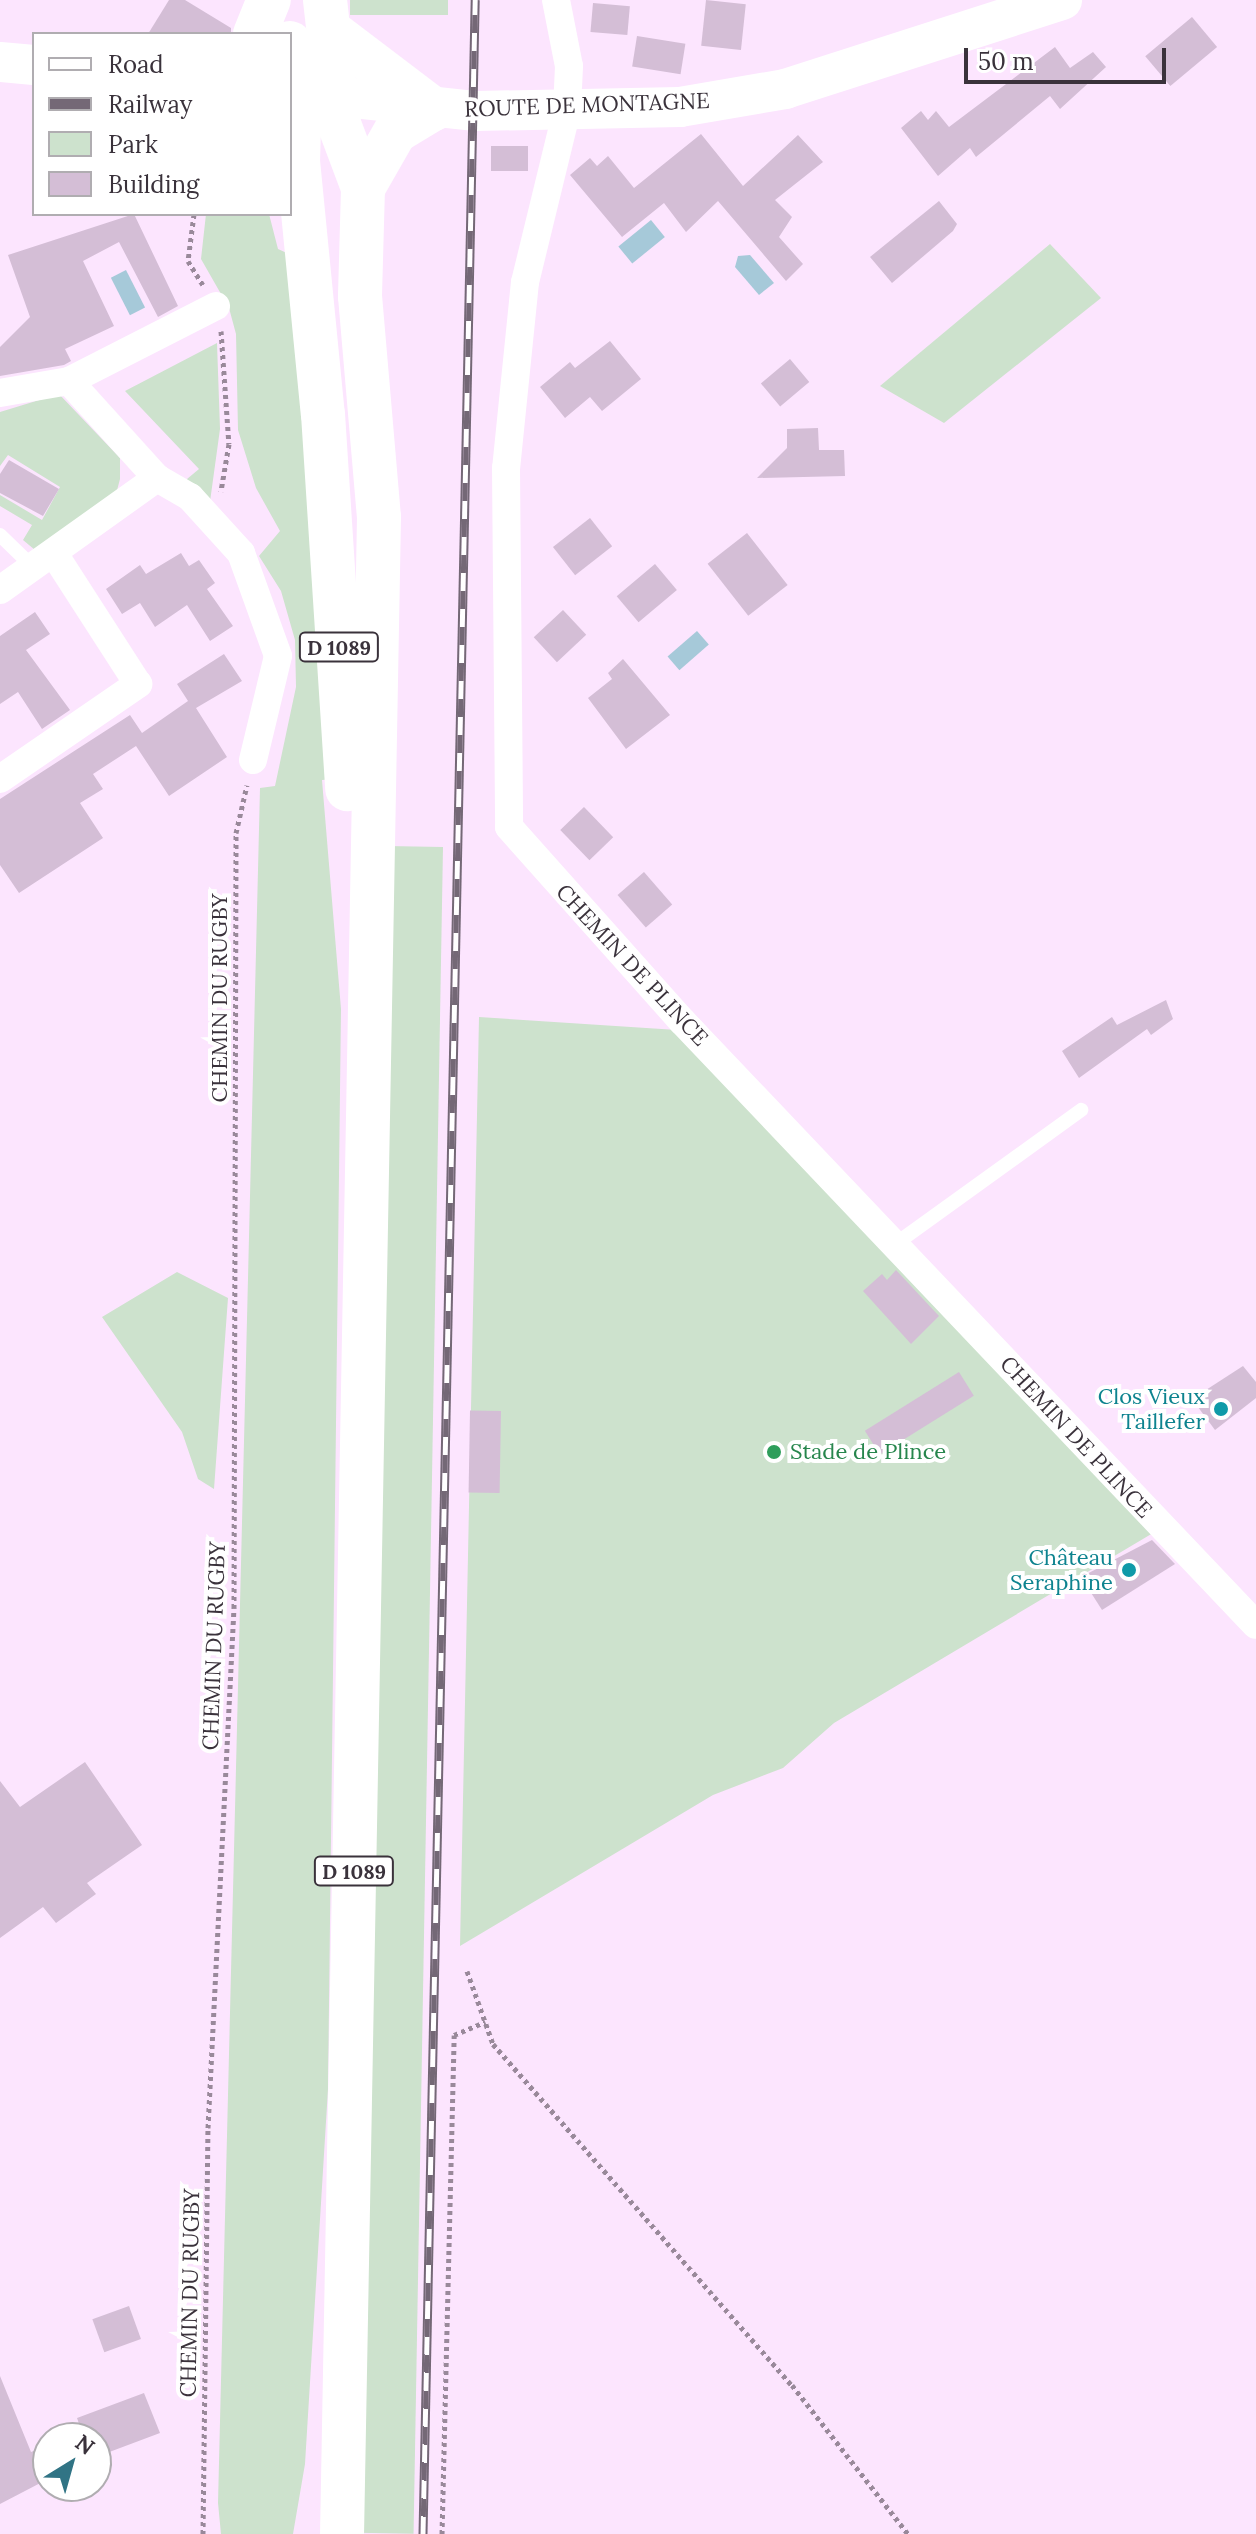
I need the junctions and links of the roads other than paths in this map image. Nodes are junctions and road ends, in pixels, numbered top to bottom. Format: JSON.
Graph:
{"nodes":[{"id":1,"x":271,"y":0,"type":"edge"},
{"id":2,"x":297,"y":0,"type":"edge"},
{"id":3,"x":556,"y":0,"type":"edge"},
{"id":4,"x":1062,"y":0,"type":"edge"},
{"id":5,"x":308,"y":27,"type":"edge"},
{"id":6,"x":256,"y":32,"type":"edge"},
{"id":7,"x":0,"y":62,"type":"edge"},
{"id":8,"x":32,"y":65,"type":"edge"},
{"id":9,"x":308,"y":93,"type":"edge"},
{"id":10,"x":433,"y":109,"type":"junction"},
{"id":11,"x":567,"y":110,"type":"junction"},
{"id":12,"x":294,"y":157,"type":"edge"},
{"id":13,"x":363,"y":188,"type":"junction"},
{"id":14,"x":360,"y":296,"type":"junction"},
{"id":15,"x":216,"y":306,"type":"road end"},
{"id":16,"x":69,"y":381,"type":"junction"},
{"id":17,"x":0,"y":393,"type":"edge"},
{"id":18,"x":157,"y":478,"type":"junction"},
{"id":19,"x":0,"y":535,"type":"edge"},
{"id":20,"x":45,"y":561,"type":"junction"},
{"id":21,"x":0,"y":590,"type":"edge"},
{"id":22,"x":253,"y":760,"type":"road end"},
{"id":23,"x":0,"y":779,"type":"edge"},
{"id":24,"x":1081,"y":1110,"type":"dead end"},
{"id":25,"x":366,"y":1135,"type":"junction"},
{"id":26,"x":894,"y":1245,"type":"junction"},
{"id":27,"x":1256,"y":1625,"type":"edge"},
{"id":28,"x":342,"y":2534,"type":"edge"}],
"edges":[{"from":1,"to":5,"type":"main road","number":"D 1089"},
{"from":1,"to":6,"type":"main road"},
{"from":2,"to":9,"type":"main road","number":"D 1089"},
{"from":3,"to":11,"type":"street","name":"CHEMIN DE PLINCE"},
{"from":4,"to":11,"type":"main road","name":"ROUTE DE MONTAGNE"},
{"from":5,"to":9,"type":"main road","number":"D 1089"},
{"from":5,"to":10,"type":"main road"},
{"from":7,"to":8,"type":"main road"},
{"from":9,"to":10,"type":"main road","name":"ROUTE DE MONTAGNE"},
{"from":9,"to":12,"type":"main road","number":"D 1089"},
{"from":9,"to":13,"type":"main road","number":"D 1089"},
{"from":9,"to":14,"type":"main road","number":"D 1089"},
{"from":10,"to":11,"type":"main road","name":"ROUTE DE MONTAGNE"},
{"from":10,"to":13,"type":"main road"},
{"from":11,"to":26,"type":"street","name":"CHEMIN DE PLINCE"},
{"from":12,"to":25,"type":"main road","number":"D 1089"},
{"from":13,"to":14,"type":"main road","number":"D 1089"},
{"from":14,"to":25,"type":"main road","number":"D 1089"},
{"from":15,"to":16,"type":"street"},
{"from":16,"to":17,"type":"street"},
{"from":16,"to":18,"type":"street"},
{"from":18,"to":20,"type":"street"},
{"from":18,"to":22,"type":"street"},
{"from":19,"to":20,"type":"lane"},
{"from":20,"to":21,"type":"street"},
{"from":20,"to":23,"type":"street"},
{"from":24,"to":26,"type":"lane"},
{"from":25,"to":28,"type":"main road","number":"D 1089"},
{"from":26,"to":27,"type":"street","name":"CHEMIN DE PLINCE"}]}
